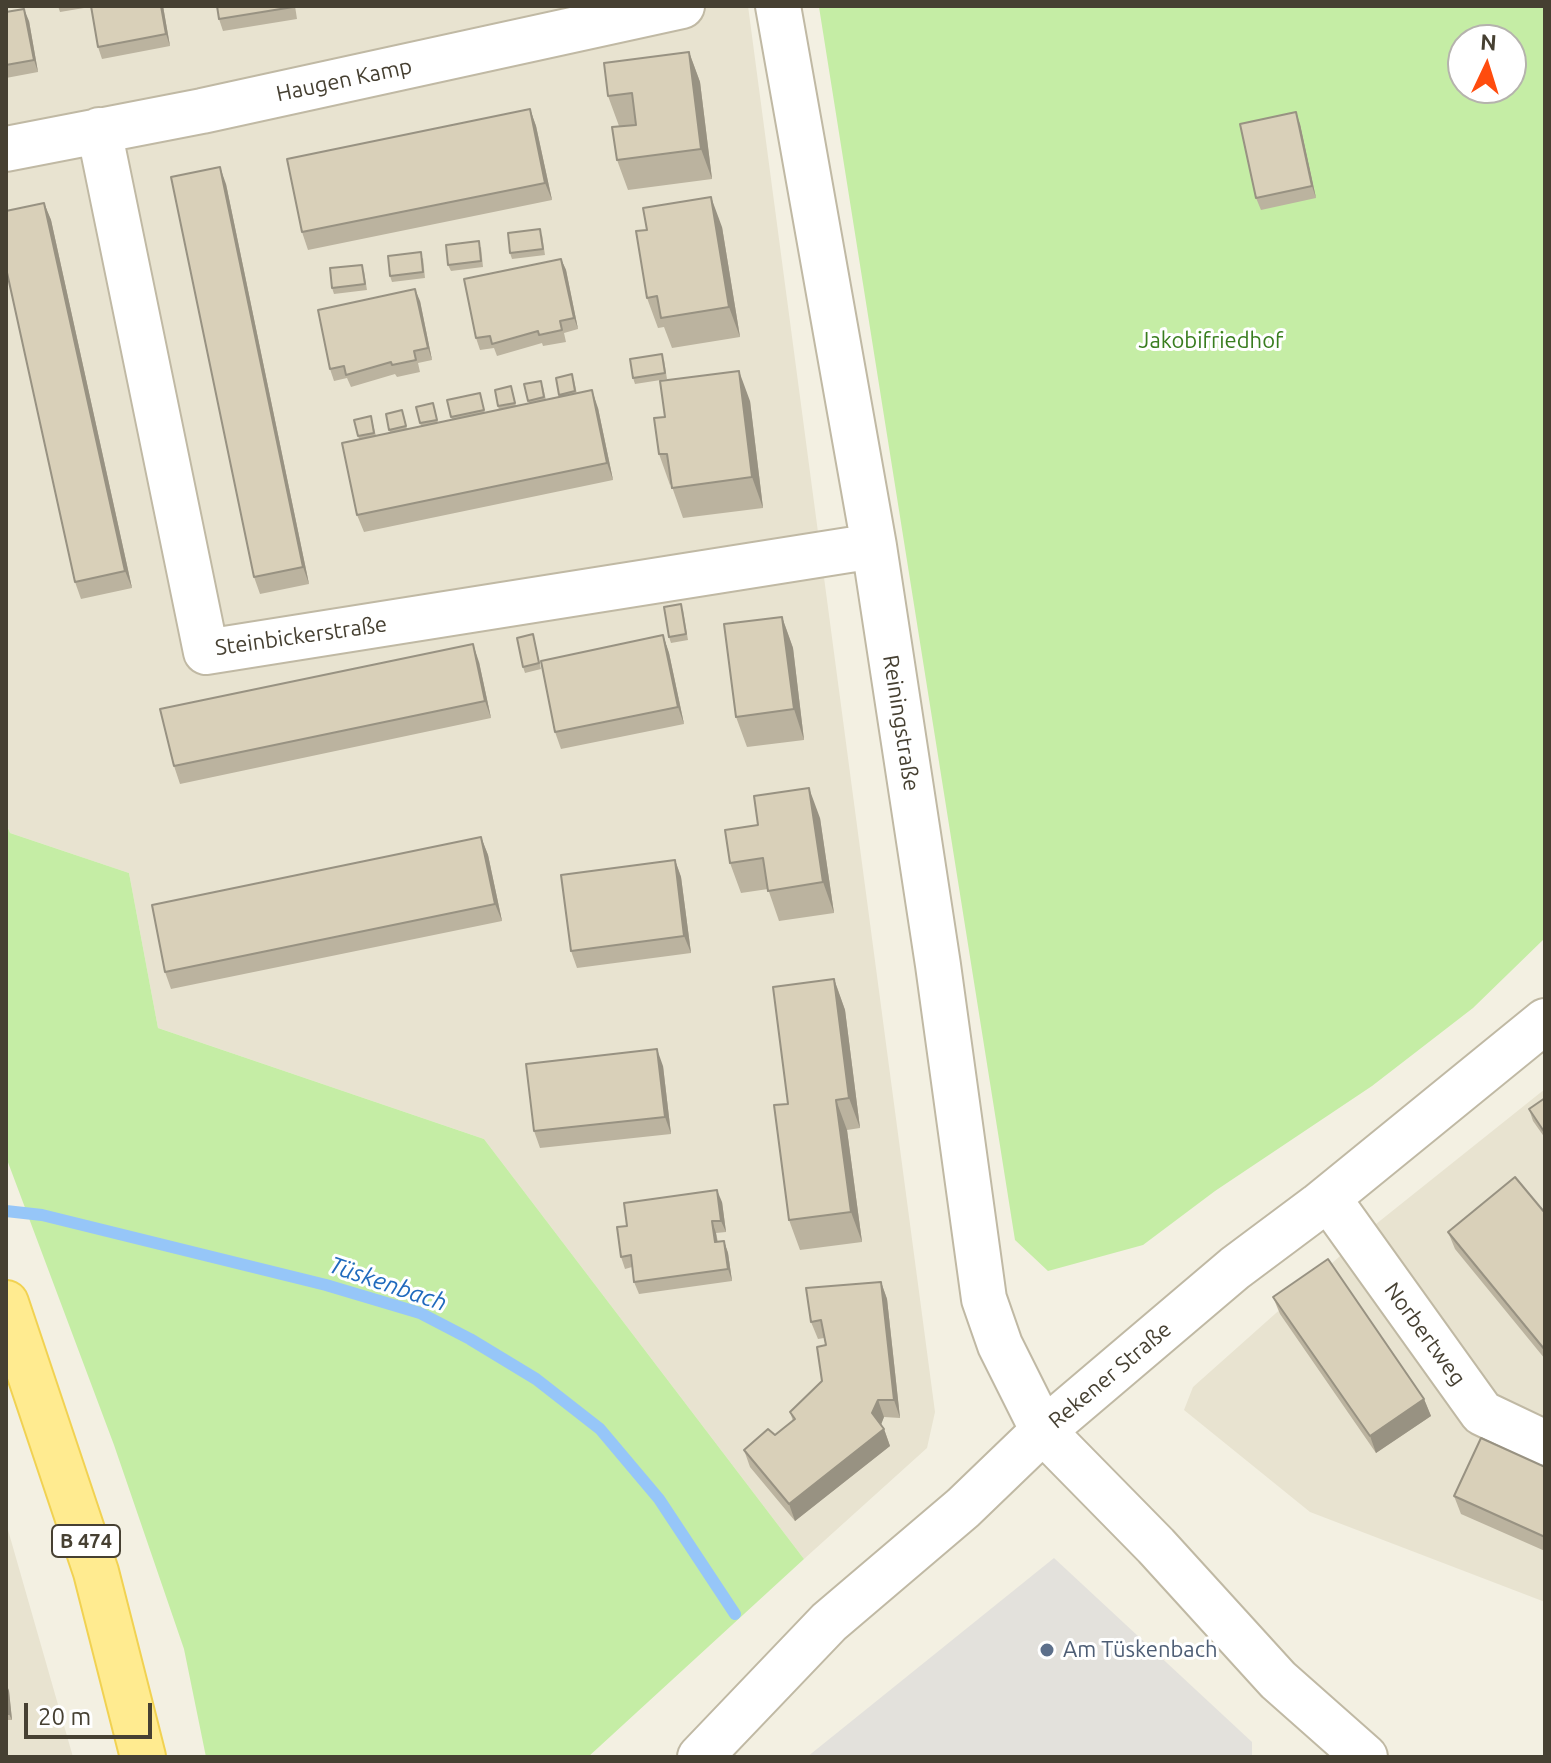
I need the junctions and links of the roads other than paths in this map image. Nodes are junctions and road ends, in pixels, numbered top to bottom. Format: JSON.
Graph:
{"nodes":[{"id":1,"x":682,"y":6,"type":"edge"},
{"id":2,"x":778,"y":6,"type":"edge"},
{"id":3,"x":99,"y":130,"type":"junction"},
{"id":4,"x":6,"y":149,"type":"edge"},
{"id":5,"x":874,"y":546,"type":"junction"},
{"id":6,"x":1545,"y":1021,"type":"edge"},
{"id":7,"x":1328,"y":1198,"type":"junction"},
{"id":8,"x":10,"y":1316,"type":"edge"},
{"id":9,"x":1043,"y":1431,"type":"junction"},
{"id":10,"x":1545,"y":1443,"type":"edge"},
{"id":11,"x":143,"y":1757,"type":"edge"},
{"id":12,"x":700,"y":1757,"type":"edge"},
{"id":13,"x":1365,"y":1757,"type":"edge"}],
"edges":[{"from":1,"to":3,"type":"street","name":"Haugen Kamp"},
{"from":2,"to":5,"type":"street","name":"Reiningstraße"},
{"from":3,"to":4,"type":"street","name":"Haugen Kamp"},
{"from":3,"to":5,"type":"street","name":"Steinbickerstraße"},
{"from":5,"to":9,"type":"street","name":"Reiningstraße"},
{"from":6,"to":7,"type":"street","name":"Rekener Straße"},
{"from":7,"to":9,"type":"street","name":"Rekener Straße"},
{"from":7,"to":10,"type":"street","name":"Norbertweg"},
{"from":8,"to":11,"type":"main road","number":"B 474"},
{"from":9,"to":12,"type":"street","name":"Rekener Straße"},
{"from":9,"to":13,"type":"street"}]}
